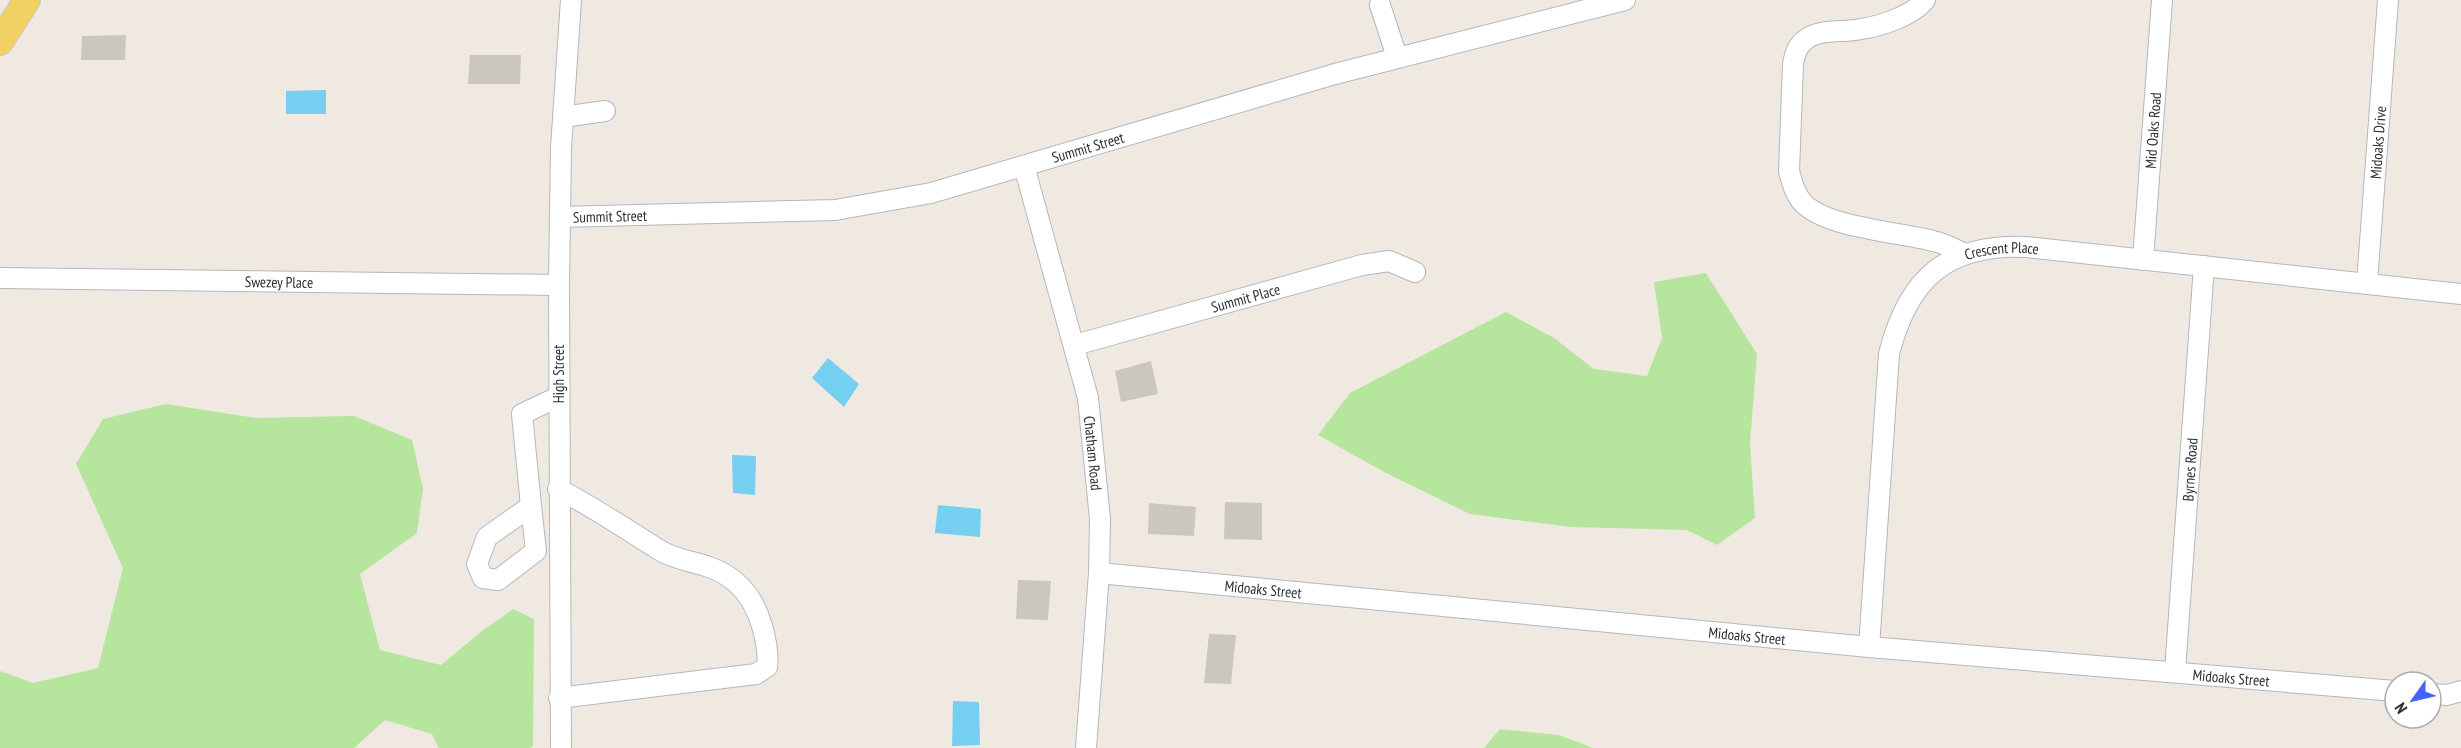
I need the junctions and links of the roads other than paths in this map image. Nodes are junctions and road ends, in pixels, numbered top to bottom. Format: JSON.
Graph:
{"nodes":[{"id":1,"x":27,"y":0,"type":"edge"},
{"id":2,"x":571,"y":0,"type":"edge"},
{"id":3,"x":1625,"y":0,"type":"edge"},
{"id":4,"x":1925,"y":0,"type":"edge"},
{"id":5,"x":2162,"y":0,"type":"edge"},
{"id":6,"x":2388,"y":0,"type":"edge"},
{"id":7,"x":1380,"y":5,"type":"dead end"},
{"id":8,"x":0,"y":42,"type":"edge"},
{"id":9,"x":1397,"y":57,"type":"junction"},
{"id":10,"x":605,"y":111,"type":"dead end"},
{"id":11,"x":563,"y":117,"type":"junction"},
{"id":12,"x":1024,"y":166,"type":"junction"},
{"id":13,"x":560,"y":217,"type":"junction"},
{"id":14,"x":1963,"y":254,"type":"junction"},
{"id":15,"x":2143,"y":260,"type":"junction"},
{"id":16,"x":2204,"y":267,"type":"junction"},
{"id":17,"x":1415,"y":272,"type":"dead end"},
{"id":18,"x":0,"y":278,"type":"edge"},
{"id":19,"x":2367,"y":283,"type":"junction"},
{"id":20,"x":559,"y":285,"type":"junction"},
{"id":21,"x":2461,"y":294,"type":"edge"},
{"id":22,"x":1075,"y":345,"type":"junction"},
{"id":23,"x":558,"y":397,"type":"junction"},
{"id":24,"x":558,"y":489,"type":"junction"},
{"id":25,"x":531,"y":506,"type":"dead end"},
{"id":26,"x":1099,"y":573,"type":"junction"},
{"id":27,"x":1869,"y":647,"type":"junction"},
{"id":28,"x":2175,"y":671,"type":"junction"},
{"id":29,"x":2383,"y":690,"type":"edge"},
{"id":30,"x":2460,"y":692,"type":"edge"},
{"id":31,"x":2443,"y":696,"type":"edge"},
{"id":32,"x":559,"y":698,"type":"junction"},
{"id":33,"x":561,"y":748,"type":"edge"},
{"id":34,"x":1086,"y":748,"type":"edge"}],
"edges":[{"from":1,"to":8,"type":"main road"},
{"from":2,"to":11,"type":"street","name":"High Street"},
{"from":3,"to":9,"type":"street","name":"Summit Street"},
{"from":4,"to":14,"type":"street"},
{"from":5,"to":15,"type":"street","name":"Mid Oaks Road"},
{"from":6,"to":19,"type":"street","name":"Midoaks Drive"},
{"from":7,"to":9,"type":"street"},
{"from":9,"to":12,"type":"street","name":"Summit Street"},
{"from":10,"to":11,"type":"street"},
{"from":11,"to":13,"type":"street","name":"High Street"},
{"from":12,"to":13,"type":"street","name":"Summit Street"},
{"from":12,"to":22,"type":"street","name":"Chatham Road"},
{"from":13,"to":20,"type":"street","name":"High Street"},
{"from":14,"to":15,"type":"street","name":"Crescent Place"},
{"from":14,"to":27,"type":"street","name":"Crescent Place"},
{"from":15,"to":16,"type":"street","name":"Crescent Place"},
{"from":16,"to":19,"type":"street","name":"Crescent Place"},
{"from":16,"to":28,"type":"street","name":"Byrnes Road"},
{"from":17,"to":22,"type":"street","name":"Summit Place"},
{"from":18,"to":20,"type":"street","name":"Swezey Place"},
{"from":19,"to":21,"type":"street","name":"Crescent Place"},
{"from":20,"to":23,"type":"street","name":"High Street"},
{"from":22,"to":26,"type":"street","name":"Chatham Road"},
{"from":23,"to":24,"type":"street","name":"High Street"},
{"from":23,"to":25,"type":"street"},
{"from":24,"to":32,"type":"street","name":"High Street"},
{"from":24,"to":32,"type":"street"},
{"from":26,"to":27,"type":"street","name":"Midoaks Street"},
{"from":26,"to":34,"type":"street","name":"Chatham Road"},
{"from":27,"to":28,"type":"street","name":"Midoaks Street"},
{"from":28,"to":29,"type":"street","name":"Midoaks Street"},
{"from":30,"to":31,"type":"street"},
{"from":32,"to":33,"type":"street","name":"High Street"}]}
